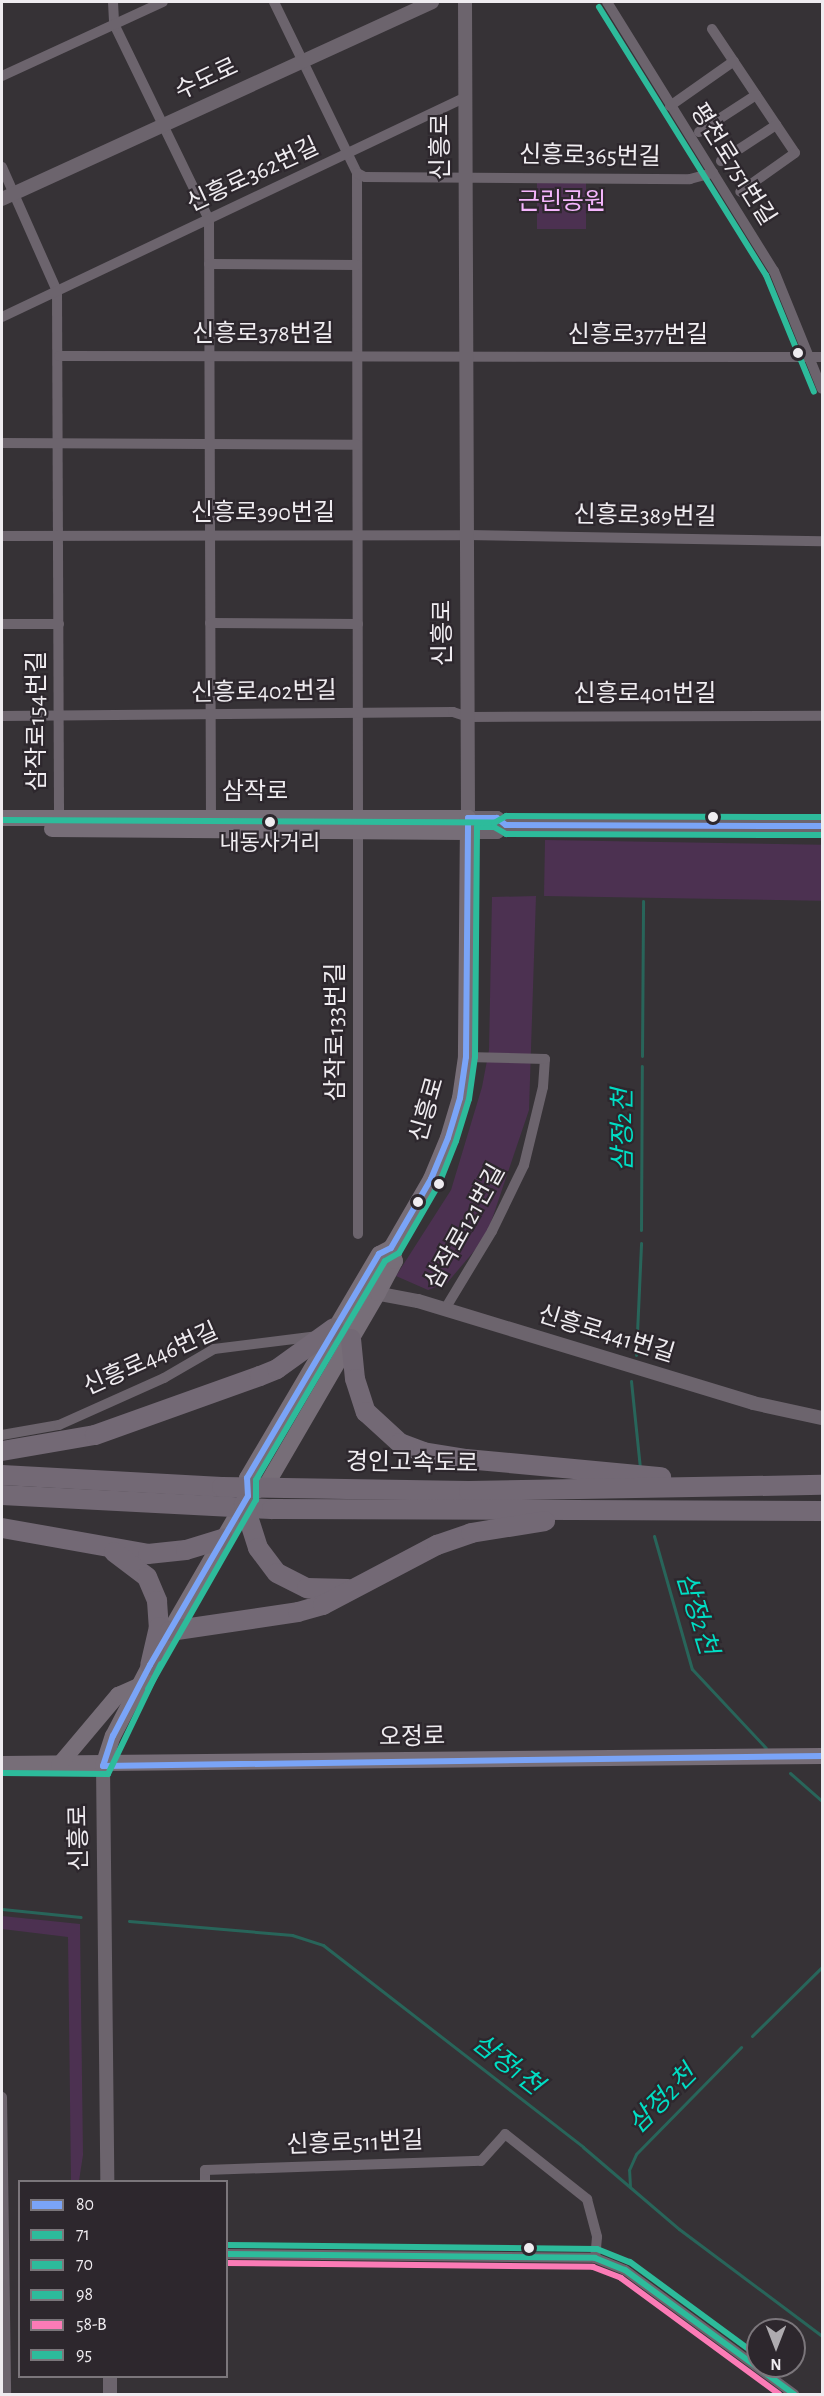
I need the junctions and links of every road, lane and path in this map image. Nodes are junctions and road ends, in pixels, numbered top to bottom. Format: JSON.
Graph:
{"nodes":[{"id":1,"x":113,"y":2,"type":"edge"},
{"id":2,"x":163,"y":2,"type":"edge"},
{"id":3,"x":274,"y":2,"type":"edge"},
{"id":4,"x":432,"y":2,"type":"edge"},
{"id":5,"x":465,"y":2,"type":"edge"},
{"id":6,"x":607,"y":2,"type":"edge"},
{"id":7,"x":114,"y":24,"type":"junction"},
{"id":8,"x":712,"y":29,"type":"dead end"},
{"id":9,"x":303,"y":61,"type":"junction"},
{"id":10,"x":734,"y":61,"type":"junction"},
{"id":11,"x":2,"y":76,"type":"edge"},
{"id":12,"x":756,"y":95,"type":"junction"},
{"id":13,"x":466,"y":97,"type":"junction"},
{"id":14,"x":670,"y":106,"type":"junction"},
{"id":15,"x":163,"y":125,"type":"junction"},
{"id":16,"x":776,"y":125,"type":"junction"},
{"id":17,"x":699,"y":132,"type":"dead end"},
{"id":18,"x":348,"y":153,"type":"junction"},
{"id":19,"x":721,"y":161,"type":"dead end"},
{"id":20,"x":2,"y":167,"type":"edge"},
{"id":21,"x":357,"y":173,"type":"junction"},
{"id":22,"x":713,"y":173,"type":"junction"},
{"id":23,"x":466,"y":177,"type":"junction"},
{"id":24,"x":740,"y":192,"type":"dead end"},
{"id":25,"x":8,"y":196,"type":"edge"},
{"id":26,"x":209,"y":220,"type":"junction"},
{"id":27,"x":209,"y":264,"type":"junction"},
{"id":28,"x":357,"y":265,"type":"junction"},
{"id":29,"x":57,"y":291,"type":"junction"},
{"id":30,"x":2,"y":317,"type":"edge"},
{"id":31,"x":59,"y":356,"type":"junction"},
{"id":32,"x":209,"y":356,"type":"junction"},
{"id":33,"x":357,"y":356,"type":"junction"},
{"id":34,"x":467,"y":356,"type":"junction"},
{"id":35,"x":809,"y":357,"type":"junction"},
{"id":36,"x":822,"y":357,"type":"edge"},
{"id":37,"x":822,"y":389,"type":"edge"},
{"id":38,"x":2,"y":443,"type":"edge"},
{"id":39,"x":59,"y":444,"type":"junction"},
{"id":40,"x":210,"y":444,"type":"junction"},
{"id":41,"x":357,"y":445,"type":"junction"},
{"id":42,"x":210,"y":535,"type":"junction"},
{"id":43,"x":357,"y":535,"type":"junction"},
{"id":44,"x":467,"y":535,"type":"junction"},
{"id":45,"x":2,"y":536,"type":"edge"},
{"id":46,"x":59,"y":536,"type":"junction"},
{"id":47,"x":822,"y":541,"type":"edge"},
{"id":48,"x":210,"y":622,"type":"junction"},
{"id":49,"x":2,"y":624,"type":"edge"},
{"id":50,"x":59,"y":624,"type":"junction"},
{"id":51,"x":358,"y":624,"type":"junction"},
{"id":52,"x":358,"y":713,"type":"junction"},
{"id":53,"x":210,"y":715,"type":"junction"},
{"id":54,"x":2,"y":716,"type":"edge"},
{"id":55,"x":60,"y":716,"type":"junction"},
{"id":56,"x":822,"y":716,"type":"edge"},
{"id":57,"x":468,"y":717,"type":"junction"},
{"id":58,"x":2,"y":818,"type":"edge"},
{"id":59,"x":59,"y":818,"type":"junction"},
{"id":60,"x":211,"y":823,"type":"junction"},
{"id":61,"x":358,"y":824,"type":"junction"},
{"id":62,"x":468,"y":825,"type":"junction"},
{"id":63,"x":822,"y":826,"type":"edge"},
{"id":64,"x":2,"y":829,"type":"edge"},
{"id":65,"x":466,"y":1057,"type":"junction"},
{"id":66,"x":358,"y":1234,"type":"dead end"},
{"id":67,"x":391,"y":1248,"type":"junction"},
{"id":68,"x":359,"y":1290,"type":"junction"},
{"id":69,"x":378,"y":1293,"type":"junction"},
{"id":70,"x":445,"y":1309,"type":"junction"},
{"id":71,"x":327,"y":1332,"type":"junction"},
{"id":72,"x":351,"y":1339,"type":"junction"},
{"id":73,"x":822,"y":1418,"type":"edge"},
{"id":74,"x":2,"y":1435,"type":"edge"},
{"id":75,"x":2,"y":1451,"type":"edge"},
{"id":76,"x":2,"y":1475,"type":"edge"},
{"id":77,"x":822,"y":1485,"type":"edge"},
{"id":78,"x":783,"y":1486,"type":"junction"},
{"id":79,"x":2,"y":1495,"type":"edge"},
{"id":80,"x":246,"y":1500,"type":"junction"},
{"id":81,"x":822,"y":1511,"type":"edge"},
{"id":82,"x":631,"y":1512,"type":"junction"},
{"id":83,"x":2,"y":1528,"type":"edge"},
{"id":84,"x":223,"y":1539,"type":"junction"},
{"id":85,"x":107,"y":1548,"type":"junction"},
{"id":86,"x":357,"y":1588,"type":"junction"},
{"id":87,"x":170,"y":1631,"type":"junction"},
{"id":88,"x":150,"y":1665,"type":"junction"},
{"id":89,"x":140,"y":1685,"type":"junction"},
{"id":90,"x":822,"y":1756,"type":"edge"},
{"id":91,"x":2,"y":1764,"type":"edge"},
{"id":92,"x":59,"y":1765,"type":"junction"},
{"id":93,"x":103,"y":1766,"type":"junction"},
{"id":94,"x":2,"y":2097,"type":"edge"},
{"id":95,"x":107,"y":2180,"type":"edge"},
{"id":96,"x":205,"y":2180,"type":"edge"},
{"id":97,"x":4,"y":2253,"type":"edge"},
{"id":98,"x":228,"y":2254,"type":"edge"},
{"id":99,"x":595,"y":2258,"type":"junction"},
{"id":100,"x":110,"y":2378,"type":"edge"},
{"id":101,"x":6,"y":2394,"type":"edge"},
{"id":102,"x":110,"y":2394,"type":"edge"},
{"id":103,"x":794,"y":2394,"type":"edge"}],
"edges":[{"from":1,"to":7,"type":"street"},
{"from":2,"to":7,"type":"street"},
{"from":3,"to":9,"type":"street"},
{"from":4,"to":9,"type":"street","name":"수도로"},
{"from":5,"to":13,"type":"street","name":"신흥로"},
{"from":6,"to":14,"type":"street","name":"평천로751번길"},
{"from":7,"to":11,"type":"street"},
{"from":7,"to":15,"type":"street"},
{"from":8,"to":10,"type":"street"},
{"from":9,"to":15,"type":"street","name":"수도로"},
{"from":9,"to":18,"type":"street"},
{"from":10,"to":12,"type":"street"},
{"from":10,"to":14,"type":"street"},
{"from":12,"to":16,"type":"street"},
{"from":12,"to":17,"type":"street"},
{"from":13,"to":18,"type":"street","name":"신흥로362번길"},
{"from":13,"to":23,"type":"street","name":"신흥로"},
{"from":14,"to":22,"type":"street","name":"평천로751번길"},
{"from":15,"to":25,"type":"street","name":"수도로"},
{"from":15,"to":26,"type":"street"},
{"from":16,"to":19,"type":"street"},
{"from":16,"to":24,"type":"street"},
{"from":18,"to":21,"type":"street"},
{"from":18,"to":26,"type":"street","name":"신흥로362번길"},
{"from":20,"to":25,"type":"street"},
{"from":21,"to":23,"type":"street","name":"신흥로365번길"},
{"from":21,"to":28,"type":"street","name":"삼작로133번길"},
{"from":22,"to":23,"type":"street","name":"신흥로365번길"},
{"from":22,"to":35,"type":"street","name":"평천로751번길"},
{"from":23,"to":34,"type":"street","name":"신흥로"},
{"from":25,"to":29,"type":"street"},
{"from":26,"to":27,"type":"street"},
{"from":26,"to":29,"type":"street","name":"신흥로362번길"},
{"from":27,"to":28,"type":"street"},
{"from":27,"to":32,"type":"street"},
{"from":28,"to":33,"type":"street","name":"삼작로133번길"},
{"from":29,"to":30,"type":"street","name":"신흥로362번길"},
{"from":29,"to":31,"type":"street","name":"삼작로154번길"},
{"from":31,"to":32,"type":"street","name":"신흥로378번길"},
{"from":31,"to":39,"type":"street","name":"삼작로154번길"},
{"from":32,"to":33,"type":"street","name":"신흥로378번길"},
{"from":32,"to":40,"type":"street"},
{"from":33,"to":34,"type":"street","name":"신흥로378번길"},
{"from":33,"to":41,"type":"street","name":"삼작로133번길"},
{"from":34,"to":35,"type":"street","name":"신흥로377번길"},
{"from":34,"to":44,"type":"street","name":"신흥로"},
{"from":35,"to":36,"type":"street","name":"신흥로377번길"},
{"from":35,"to":37,"type":"street","name":"평천로751번길"},
{"from":38,"to":39,"type":"street"},
{"from":39,"to":40,"type":"street"},
{"from":39,"to":46,"type":"street","name":"삼작로154번길"},
{"from":40,"to":41,"type":"street"},
{"from":40,"to":42,"type":"street"},
{"from":41,"to":43,"type":"street","name":"삼작로133번길"},
{"from":42,"to":43,"type":"street","name":"신흥로390번길"},
{"from":42,"to":46,"type":"street","name":"신흥로390번길"},
{"from":42,"to":48,"type":"street"},
{"from":43,"to":44,"type":"street","name":"신흥로390번길"},
{"from":43,"to":51,"type":"street","name":"삼작로133번길"},
{"from":44,"to":47,"type":"street","name":"신흥로389번길"},
{"from":44,"to":57,"type":"street","name":"신흥로"},
{"from":45,"to":46,"type":"street","name":"신흥로390번길"},
{"from":46,"to":50,"type":"street","name":"삼작로154번길"},
{"from":48,"to":51,"type":"street"},
{"from":48,"to":53,"type":"street"},
{"from":49,"to":50,"type":"street","name":"삼작로154번길"},
{"from":50,"to":55,"type":"street","name":"삼작로154번길"},
{"from":51,"to":52,"type":"street","name":"삼작로133번길"},
{"from":52,"to":53,"type":"street","name":"신흥로402번길"},
{"from":52,"to":57,"type":"street","name":"신흥로402번길"},
{"from":52,"to":61,"type":"street","name":"삼작로133번길"},
{"from":53,"to":55,"type":"street","name":"신흥로402번길"},
{"from":53,"to":60,"type":"street"},
{"from":54,"to":55,"type":"street","name":"신흥로402번길"},
{"from":55,"to":59,"type":"street","name":"삼작로154번길"},
{"from":56,"to":57,"type":"street","name":"신흥로401번길"},
{"from":57,"to":62,"type":"street","name":"신흥로"},
{"from":58,"to":59,"type":"main road","name":"삼작로"},
{"from":59,"to":60,"type":"main road","name":"삼작로"},
{"from":60,"to":61,"type":"main road","name":"삼작로"},
{"from":60,"to":64,"type":"main road","name":"삼작로"},
{"from":61,"to":62,"type":"main road","name":"삼작로"},
{"from":61,"to":66,"type":"street","name":"삼작로133번길"},
{"from":62,"to":63,"type":"street","name":"삼작로"},
{"from":62,"to":65,"type":"main road","name":"신흥로"},
{"from":65,"to":67,"type":"main road","name":"신흥로"},
{"from":65,"to":70,"type":"street","name":"삼작로121번길"},
{"from":67,"to":68,"type":"main road","name":"신흥로"},
{"from":67,"to":69,"type":"main road","name":"신흥로"},
{"from":68,"to":69,"type":"street","name":"신흥로441번길"},
{"from":68,"to":71,"type":"main road","name":"신흥로"},
{"from":69,"to":70,"type":"street","name":"신흥로441번길"},
{"from":69,"to":72,"type":"main road","name":"신흥로"},
{"from":70,"to":73,"type":"street","name":"신흥로441번길"},
{"from":71,"to":74,"type":"street","name":"신흥로446번길"},
{"from":71,"to":75,"type":"highway"},
{"from":71,"to":80,"type":"main road","name":"신흥로"},
{"from":72,"to":78,"type":"highway"},
{"from":72,"to":80,"type":"main road","name":"신흥로"},
{"from":76,"to":78,"type":"highway","name":"경인고속도로"},
{"from":77,"to":78,"type":"highway","name":"경인고속도로"},
{"from":79,"to":82,"type":"highway","name":"경인고속도로"},
{"from":80,"to":84,"type":"main road","name":"신흥로"},
{"from":80,"to":86,"type":"highway"},
{"from":81,"to":82,"type":"highway","name":"경인고속도로"},
{"from":82,"to":86,"type":"highway"},
{"from":83,"to":85,"type":"highway"},
{"from":84,"to":85,"type":"highway"},
{"from":84,"to":87,"type":"main road","name":"신흥로"},
{"from":85,"to":88,"type":"highway"},
{"from":86,"to":87,"type":"highway"},
{"from":87,"to":88,"type":"main road","name":"신흥로"},
{"from":88,"to":89,"type":"main road","name":"신흥로"},
{"from":89,"to":92,"type":"main road"},
{"from":89,"to":93,"type":"main road","name":"신흥로"},
{"from":90,"to":93,"type":"main road","name":"오정로"},
{"from":91,"to":92,"type":"main road","name":"오정로"},
{"from":92,"to":93,"type":"main road","name":"오정로"},
{"from":93,"to":95,"type":"street","name":"신흥로"},
{"from":94,"to":97,"type":"street"},
{"from":96,"to":99,"type":"street","name":"신흥로511번길"},
{"from":97,"to":101,"type":"street"},
{"from":98,"to":99,"type":"street"},
{"from":99,"to":103,"type":"street"},
{"from":100,"to":102,"type":"street"}]}
